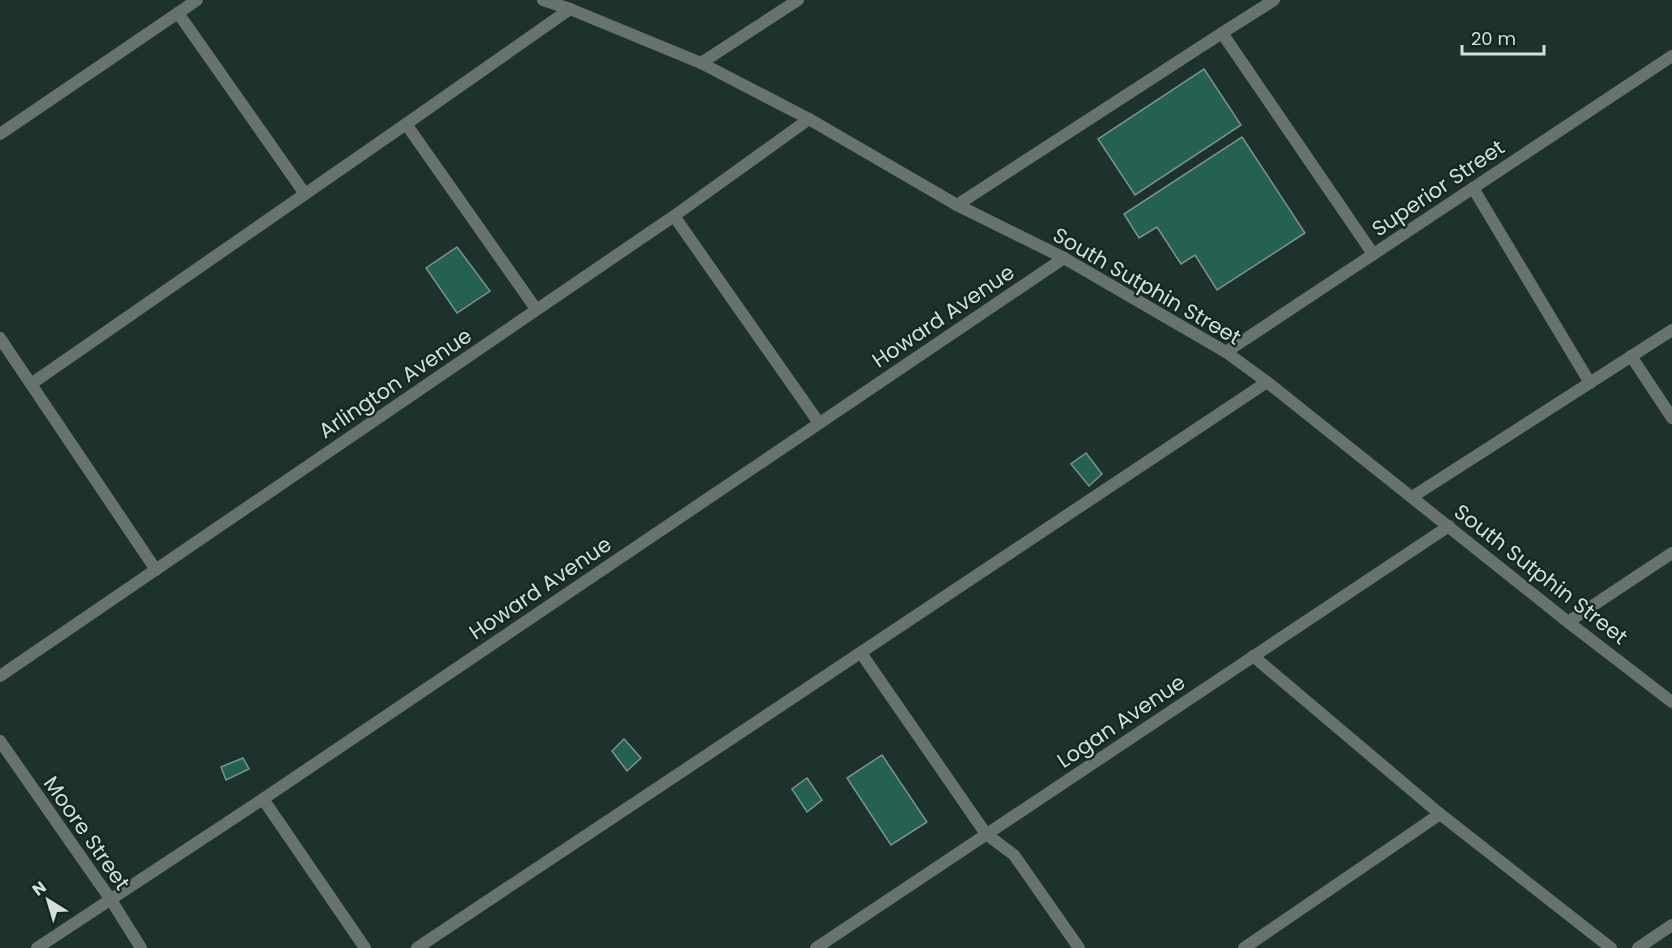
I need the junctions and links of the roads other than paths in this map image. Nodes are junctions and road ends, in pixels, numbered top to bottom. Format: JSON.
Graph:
{"nodes":[{"id":1,"x":197,"y":0,"type":"edge"},
{"id":2,"x":543,"y":0,"type":"edge"},
{"id":3,"x":798,"y":0,"type":"edge"},
{"id":4,"x":1274,"y":0,"type":"edge"},
{"id":5,"x":570,"y":9,"type":"junction"},
{"id":6,"x":177,"y":13,"type":"junction"},
{"id":7,"x":1222,"y":33,"type":"junction"},
{"id":8,"x":1672,"y":56,"type":"edge"},
{"id":9,"x":701,"y":63,"type":"junction"},
{"id":10,"x":809,"y":119,"type":"junction"},
{"id":11,"x":406,"y":124,"type":"junction"},
{"id":12,"x":2,"y":129,"type":"edge"},
{"id":13,"x":1473,"y":188,"type":"junction"},
{"id":14,"x":305,"y":195,"type":"junction"},
{"id":15,"x":957,"y":205,"type":"junction"},
{"id":16,"x":674,"y":216,"type":"junction"},
{"id":17,"x":1373,"y":254,"type":"junction"},
{"id":18,"x":1064,"y":258,"type":"junction"},
{"id":19,"x":536,"y":309,"type":"junction"},
{"id":20,"x":1672,"y":330,"type":"edge"},
{"id":21,"x":0,"y":338,"type":"edge"},
{"id":22,"x":1226,"y":352,"type":"junction"},
{"id":23,"x":1631,"y":356,"type":"junction"},
{"id":24,"x":1267,"y":382,"type":"junction"},
{"id":25,"x":1590,"y":382,"type":"junction"},
{"id":26,"x":31,"y":384,"type":"junction"},
{"id":27,"x":1672,"y":418,"type":"edge"},
{"id":28,"x":819,"y":423,"type":"junction"},
{"id":29,"x":1412,"y":497,"type":"junction"},
{"id":30,"x":1449,"y":526,"type":"junction"},
{"id":31,"x":1672,"y":553,"type":"edge"},
{"id":32,"x":156,"y":570,"type":"junction"},
{"id":33,"x":1568,"y":622,"type":"junction"},
{"id":34,"x":861,"y":653,"type":"junction"},
{"id":35,"x":1252,"y":656,"type":"junction"},
{"id":36,"x":0,"y":676,"type":"edge"},
{"id":37,"x":1672,"y":702,"type":"edge"},
{"id":38,"x":0,"y":741,"type":"edge"},
{"id":39,"x":263,"y":799,"type":"junction"},
{"id":40,"x":1440,"y":814,"type":"junction"},
{"id":41,"x":986,"y":834,"type":"junction"},
{"id":42,"x":111,"y":900,"type":"junction"},
{"id":43,"x":1672,"y":925,"type":"edge"},
{"id":44,"x":37,"y":948,"type":"edge"},
{"id":45,"x":141,"y":948,"type":"edge"},
{"id":46,"x":365,"y":948,"type":"edge"},
{"id":47,"x":417,"y":948,"type":"edge"},
{"id":48,"x":816,"y":948,"type":"edge"},
{"id":49,"x":1080,"y":948,"type":"edge"},
{"id":50,"x":1244,"y":948,"type":"edge"},
{"id":51,"x":1611,"y":948,"type":"edge"},
{"id":52,"x":1638,"y":948,"type":"edge"}],
"edges":[{"from":1,"to":6,"type":"street"},
{"from":2,"to":5,"type":"street","name":"South Sutphin Street"},
{"from":3,"to":9,"type":"street"},
{"from":4,"to":7,"type":"street"},
{"from":5,"to":9,"type":"street","name":"South Sutphin Street"},
{"from":5,"to":11,"type":"street"},
{"from":6,"to":12,"type":"street"},
{"from":6,"to":14,"type":"street"},
{"from":7,"to":15,"type":"street"},
{"from":7,"to":17,"type":"street"},
{"from":8,"to":13,"type":"street","name":"Superior Street"},
{"from":9,"to":10,"type":"street","name":"South Sutphin Street"},
{"from":10,"to":15,"type":"street","name":"South Sutphin Street"},
{"from":10,"to":16,"type":"street","name":"Arlington Avenue"},
{"from":11,"to":14,"type":"street"},
{"from":11,"to":19,"type":"street"},
{"from":13,"to":17,"type":"street","name":"Superior Street"},
{"from":13,"to":25,"type":"street"},
{"from":14,"to":26,"type":"street"},
{"from":15,"to":18,"type":"street","name":"South Sutphin Street"},
{"from":16,"to":19,"type":"street","name":"Arlington Avenue"},
{"from":16,"to":28,"type":"street"},
{"from":17,"to":22,"type":"street","name":"Superior Street"},
{"from":18,"to":22,"type":"street","name":"South Sutphin Street"},
{"from":18,"to":28,"type":"street","name":"Howard Avenue"},
{"from":19,"to":32,"type":"street","name":"Arlington Avenue"},
{"from":20,"to":23,"type":"street"},
{"from":21,"to":26,"type":"street"},
{"from":22,"to":24,"type":"street","name":"South Sutphin Street"},
{"from":23,"to":25,"type":"street"},
{"from":23,"to":27,"type":"street"},
{"from":24,"to":29,"type":"street","name":"South Sutphin Street"},
{"from":24,"to":34,"type":"street"},
{"from":25,"to":29,"type":"street"},
{"from":26,"to":32,"type":"street"},
{"from":28,"to":39,"type":"street","name":"Howard Avenue"},
{"from":29,"to":30,"type":"street","name":"South Sutphin Street"},
{"from":30,"to":33,"type":"street","name":"South Sutphin Street"},
{"from":30,"to":35,"type":"street","name":"Logan Avenue"},
{"from":31,"to":33,"type":"street"},
{"from":32,"to":36,"type":"street","name":"Arlington Avenue"},
{"from":33,"to":37,"type":"street","name":"South Sutphin Street"},
{"from":34,"to":41,"type":"street"},
{"from":34,"to":47,"type":"street"},
{"from":35,"to":40,"type":"street"},
{"from":35,"to":41,"type":"street","name":"Logan Avenue"},
{"from":38,"to":42,"type":"street","name":"Moore Street"},
{"from":39,"to":42,"type":"street","name":"Howard Avenue"},
{"from":39,"to":46,"type":"street"},
{"from":40,"to":50,"type":"street"},
{"from":40,"to":51,"type":"street"},
{"from":41,"to":48,"type":"street","name":"Logan Avenue"},
{"from":41,"to":49,"type":"street"},
{"from":42,"to":44,"type":"street","name":"Howard Avenue"},
{"from":42,"to":45,"type":"street","name":"Moore Street"},
{"from":43,"to":52,"type":"street"}]}
